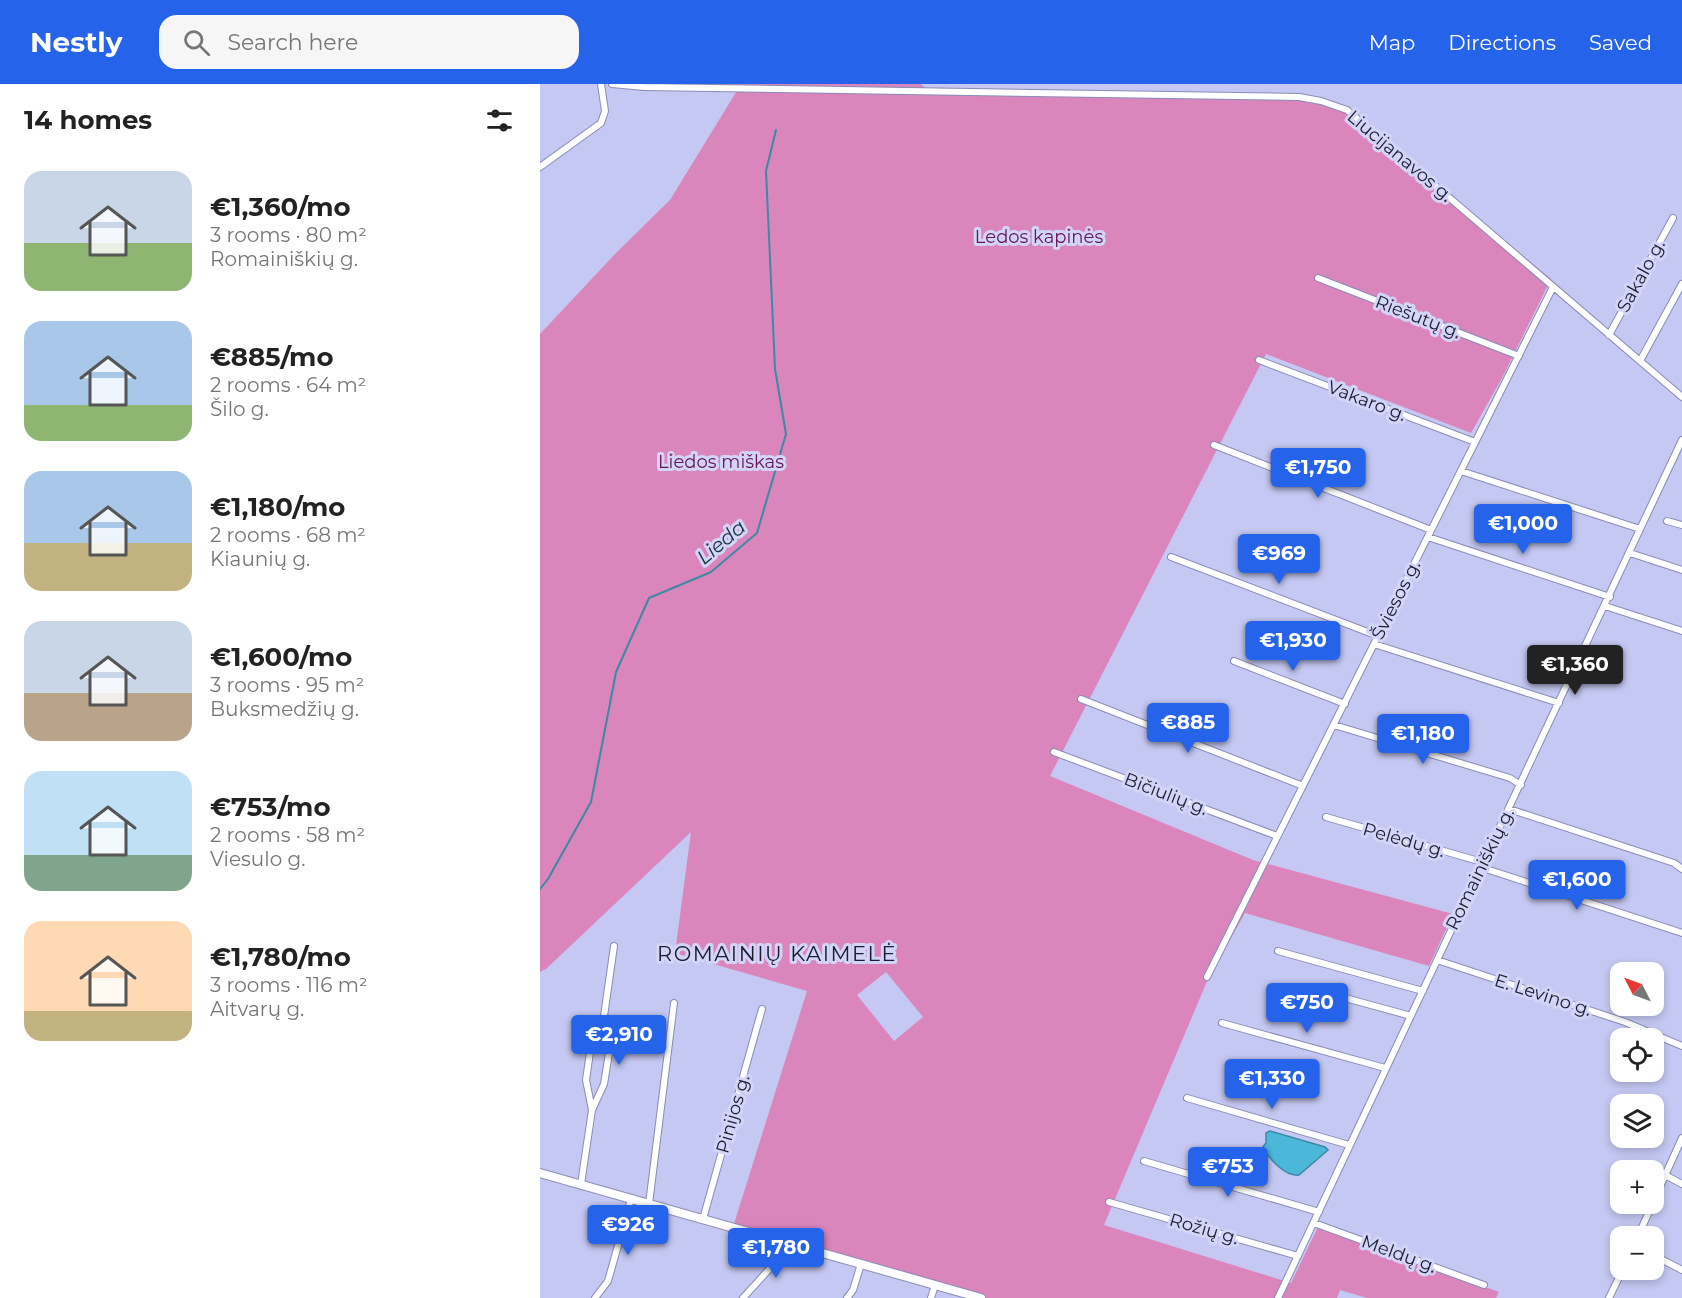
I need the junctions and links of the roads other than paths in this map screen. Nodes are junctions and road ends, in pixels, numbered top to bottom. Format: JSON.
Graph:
{"nodes":[{"id":1,"x":602,"y":84,"type":"edge"},
{"id":2,"x":612,"y":84,"type":"edge"},
{"id":3,"x":540,"y":167,"type":"edge"},
{"id":4,"x":1674,"y":218,"type":"dead end"},
{"id":5,"x":1318,"y":278,"type":"dead end"},
{"id":6,"x":1682,"y":284,"type":"edge"},
{"id":7,"x":1553,"y":287,"type":"junction"},
{"id":8,"x":1609,"y":335,"type":"junction"},
{"id":9,"x":1519,"y":356,"type":"junction"},
{"id":10,"x":1259,"y":360,"type":"dead end"},
{"id":11,"x":1640,"y":361,"type":"junction"},
{"id":12,"x":1682,"y":397,"type":"edge"},
{"id":13,"x":1682,"y":440,"type":"edge"},
{"id":14,"x":1475,"y":442,"type":"junction"},
{"id":15,"x":1214,"y":445,"type":"dead end"},
{"id":16,"x":1461,"y":471,"type":"junction"},
{"id":17,"x":1667,"y":521,"type":"dead end"},
{"id":18,"x":1682,"y":525,"type":"edge"},
{"id":19,"x":1640,"y":529,"type":"junction"},
{"id":20,"x":1431,"y":530,"type":"junction"},
{"id":21,"x":1428,"y":537,"type":"junction"},
{"id":22,"x":1630,"y":553,"type":"junction"},
{"id":23,"x":1171,"y":557,"type":"dead end"},
{"id":24,"x":1682,"y":570,"type":"edge"},
{"id":25,"x":1610,"y":597,"type":"junction"},
{"id":26,"x":1605,"y":606,"type":"junction"},
{"id":27,"x":1682,"y":631,"type":"edge"},
{"id":28,"x":1378,"y":636,"type":"junction"},
{"id":29,"x":1374,"y":644,"type":"junction"},
{"id":30,"x":1234,"y":661,"type":"dead end"},
{"id":31,"x":1081,"y":699,"type":"dead end"},
{"id":32,"x":1559,"y":703,"type":"junction"},
{"id":33,"x":1345,"y":704,"type":"junction"},
{"id":34,"x":1334,"y":725,"type":"junction"},
{"id":35,"x":1054,"y":752,"type":"dead end"},
{"id":36,"x":1521,"y":785,"type":"junction"},
{"id":37,"x":1303,"y":786,"type":"junction"},
{"id":38,"x":1509,"y":809,"type":"junction"},
{"id":39,"x":1326,"y":817,"type":"dead end"},
{"id":40,"x":1277,"y":837,"type":"junction"},
{"id":41,"x":1481,"y":865,"type":"junction"},
{"id":42,"x":1682,"y":870,"type":"edge"},
{"id":43,"x":1682,"y":933,"type":"edge"},
{"id":44,"x":614,"y":945,"type":"dead end"},
{"id":45,"x":1278,"y":951,"type":"dead end"},
{"id":46,"x":1437,"y":960,"type":"junction"},
{"id":47,"x":1207,"y":978,"type":"dead end"},
{"id":48,"x":1316,"y":990,"type":"dead end"},
{"id":49,"x":1423,"y":991,"type":"junction"},
{"id":50,"x":674,"y":1003,"type":"dead end"},
{"id":51,"x":762,"y":1009,"type":"dead end"},
{"id":52,"x":604,"y":1016,"type":"junction"},
{"id":53,"x":1411,"y":1016,"type":"junction"},
{"id":54,"x":1222,"y":1023,"type":"dead end"},
{"id":55,"x":1682,"y":1046,"type":"edge"},
{"id":56,"x":1385,"y":1068,"type":"junction"},
{"id":57,"x":1187,"y":1098,"type":"dead end"},
{"id":58,"x":592,"y":1110,"type":"junction"},
{"id":59,"x":1682,"y":1138,"type":"edge"},
{"id":60,"x":1349,"y":1145,"type":"junction"},
{"id":61,"x":1144,"y":1161,"type":"dead end"},
{"id":62,"x":540,"y":1173,"type":"edge"},
{"id":63,"x":1665,"y":1175,"type":"joint"},
{"id":64,"x":581,"y":1184,"type":"junction"},
{"id":65,"x":1682,"y":1184,"type":"edge"},
{"id":66,"x":631,"y":1199,"type":"junction"},
{"id":67,"x":1109,"y":1202,"type":"dead end"},
{"id":68,"x":649,"y":1204,"type":"junction"},
{"id":69,"x":1319,"y":1212,"type":"junction"},
{"id":70,"x":704,"y":1219,"type":"junction"},
{"id":71,"x":1314,"y":1223,"type":"junction"},
{"id":72,"x":792,"y":1244,"type":"junction"},
{"id":73,"x":1298,"y":1256,"type":"junction"},
{"id":74,"x":1664,"y":1261,"type":"edge"},
{"id":75,"x":861,"y":1263,"type":"junction"},
{"id":76,"x":1682,"y":1270,"type":"edge"},
{"id":77,"x":1618,"y":1280,"type":"edge"},
{"id":78,"x":935,"y":1285,"type":"junction"},
{"id":79,"x":1484,"y":1285,"type":"dead end"},
{"id":80,"x":595,"y":1298,"type":"edge"},
{"id":81,"x":743,"y":1298,"type":"edge"},
{"id":82,"x":847,"y":1298,"type":"edge"},
{"id":83,"x":931,"y":1298,"type":"edge"},
{"id":84,"x":981,"y":1298,"type":"edge"},
{"id":85,"x":1278,"y":1298,"type":"edge"},
{"id":86,"x":1609,"y":1298,"type":"edge"}],
"edges":[{"from":1,"to":3,"type":"street"},
{"from":2,"to":7,"type":"street","name":"Liucijanavos g."},
{"from":4,"to":8,"type":"street","name":"Sakalo g."},
{"from":5,"to":9,"type":"street","name":"Riešutų g."},
{"from":6,"to":11,"type":"street"},
{"from":7,"to":8,"type":"street","name":"Liucijanavos g."},
{"from":7,"to":9,"type":"street","name":"Šviesos g."},
{"from":8,"to":11,"type":"street","name":"Liucijanavos g."},
{"from":9,"to":14,"type":"street","name":"Šviesos g."},
{"from":10,"to":14,"type":"street","name":"Vakaro g."},
{"from":11,"to":12,"type":"street","name":"Liucijanavos g."},
{"from":13,"to":19,"type":"street","name":"Romainiškių g."},
{"from":14,"to":16,"type":"street","name":"Šviesos g."},
{"from":15,"to":20,"type":"street"},
{"from":16,"to":19,"type":"street"},
{"from":16,"to":20,"type":"street","name":"Šviesos g."},
{"from":17,"to":18,"type":"street"},
{"from":19,"to":22,"type":"street","name":"Romainiškių g."},
{"from":20,"to":21,"type":"street","name":"Šviesos g."},
{"from":21,"to":25,"type":"street"},
{"from":21,"to":28,"type":"street","name":"Šviesos g."},
{"from":22,"to":24,"type":"street"},
{"from":22,"to":25,"type":"street","name":"Romainiškių g."},
{"from":23,"to":28,"type":"street"},
{"from":25,"to":26,"type":"street","name":"Romainiškių g."},
{"from":26,"to":27,"type":"street"},
{"from":26,"to":32,"type":"street","name":"Romainiškių g."},
{"from":28,"to":29,"type":"street","name":"Šviesos g."},
{"from":29,"to":32,"type":"street"},
{"from":29,"to":33,"type":"street","name":"Šviesos g."},
{"from":30,"to":33,"type":"street"},
{"from":31,"to":37,"type":"street"},
{"from":32,"to":36,"type":"street","name":"Romainiškių g."},
{"from":33,"to":34,"type":"street","name":"Šviesos g."},
{"from":34,"to":36,"type":"street"},
{"from":34,"to":37,"type":"street","name":"Šviesos g."},
{"from":35,"to":40,"type":"street","name":"Bičiulių g."},
{"from":36,"to":38,"type":"street","name":"Romainiškių g."},
{"from":37,"to":40,"type":"street","name":"Šviesos g."},
{"from":38,"to":41,"type":"street","name":"Romainiškių g."},
{"from":38,"to":42,"type":"street"},
{"from":39,"to":41,"type":"street","name":"Pelėdų g."},
{"from":40,"to":47,"type":"street","name":"Šviesos g."},
{"from":41,"to":43,"type":"street","name":"Pelėdų g."},
{"from":41,"to":46,"type":"street","name":"Romainiškių g."},
{"from":44,"to":52,"type":"street"},
{"from":45,"to":49,"type":"street"},
{"from":46,"to":49,"type":"street","name":"Romainiškių g."},
{"from":46,"to":55,"type":"street","name":"E. Levino g."},
{"from":48,"to":53,"type":"street"},
{"from":49,"to":53,"type":"street","name":"Romainiškių g."},
{"from":50,"to":68,"type":"street"},
{"from":51,"to":70,"type":"street","name":"Pinijos g."},
{"from":52,"to":58,"type":"street"},
{"from":52,"to":58,"type":"street"},
{"from":53,"to":56,"type":"street","name":"Romainiškių g."},
{"from":54,"to":56,"type":"street"},
{"from":56,"to":60,"type":"street","name":"Romainiškių g."},
{"from":57,"to":60,"type":"street"},
{"from":58,"to":64,"type":"street"},
{"from":59,"to":63,"type":"street"},
{"from":60,"to":69,"type":"street","name":"Romainiškių g."},
{"from":61,"to":69,"type":"street"},
{"from":62,"to":64,"type":"main road"},
{"from":63,"to":65,"type":"street"},
{"from":64,"to":66,"type":"main road"},
{"from":66,"to":68,"type":"main road"},
{"from":66,"to":80,"type":"street"},
{"from":67,"to":73,"type":"street","name":"Rožių g."},
{"from":68,"to":70,"type":"main road"},
{"from":69,"to":71,"type":"street","name":"Romainiškių g."},
{"from":70,"to":72,"type":"main road"},
{"from":71,"to":73,"type":"street","name":"Romainiškių g."},
{"from":71,"to":79,"type":"street","name":"Meldų g."},
{"from":72,"to":75,"type":"main road"},
{"from":72,"to":81,"type":"street"},
{"from":73,"to":85,"type":"street","name":"Romainiškių g."},
{"from":74,"to":76,"type":"street"},
{"from":75,"to":78,"type":"main road"},
{"from":75,"to":82,"type":"street"},
{"from":77,"to":86,"type":"street"},
{"from":78,"to":83,"type":"street"},
{"from":78,"to":84,"type":"main road"}]}
